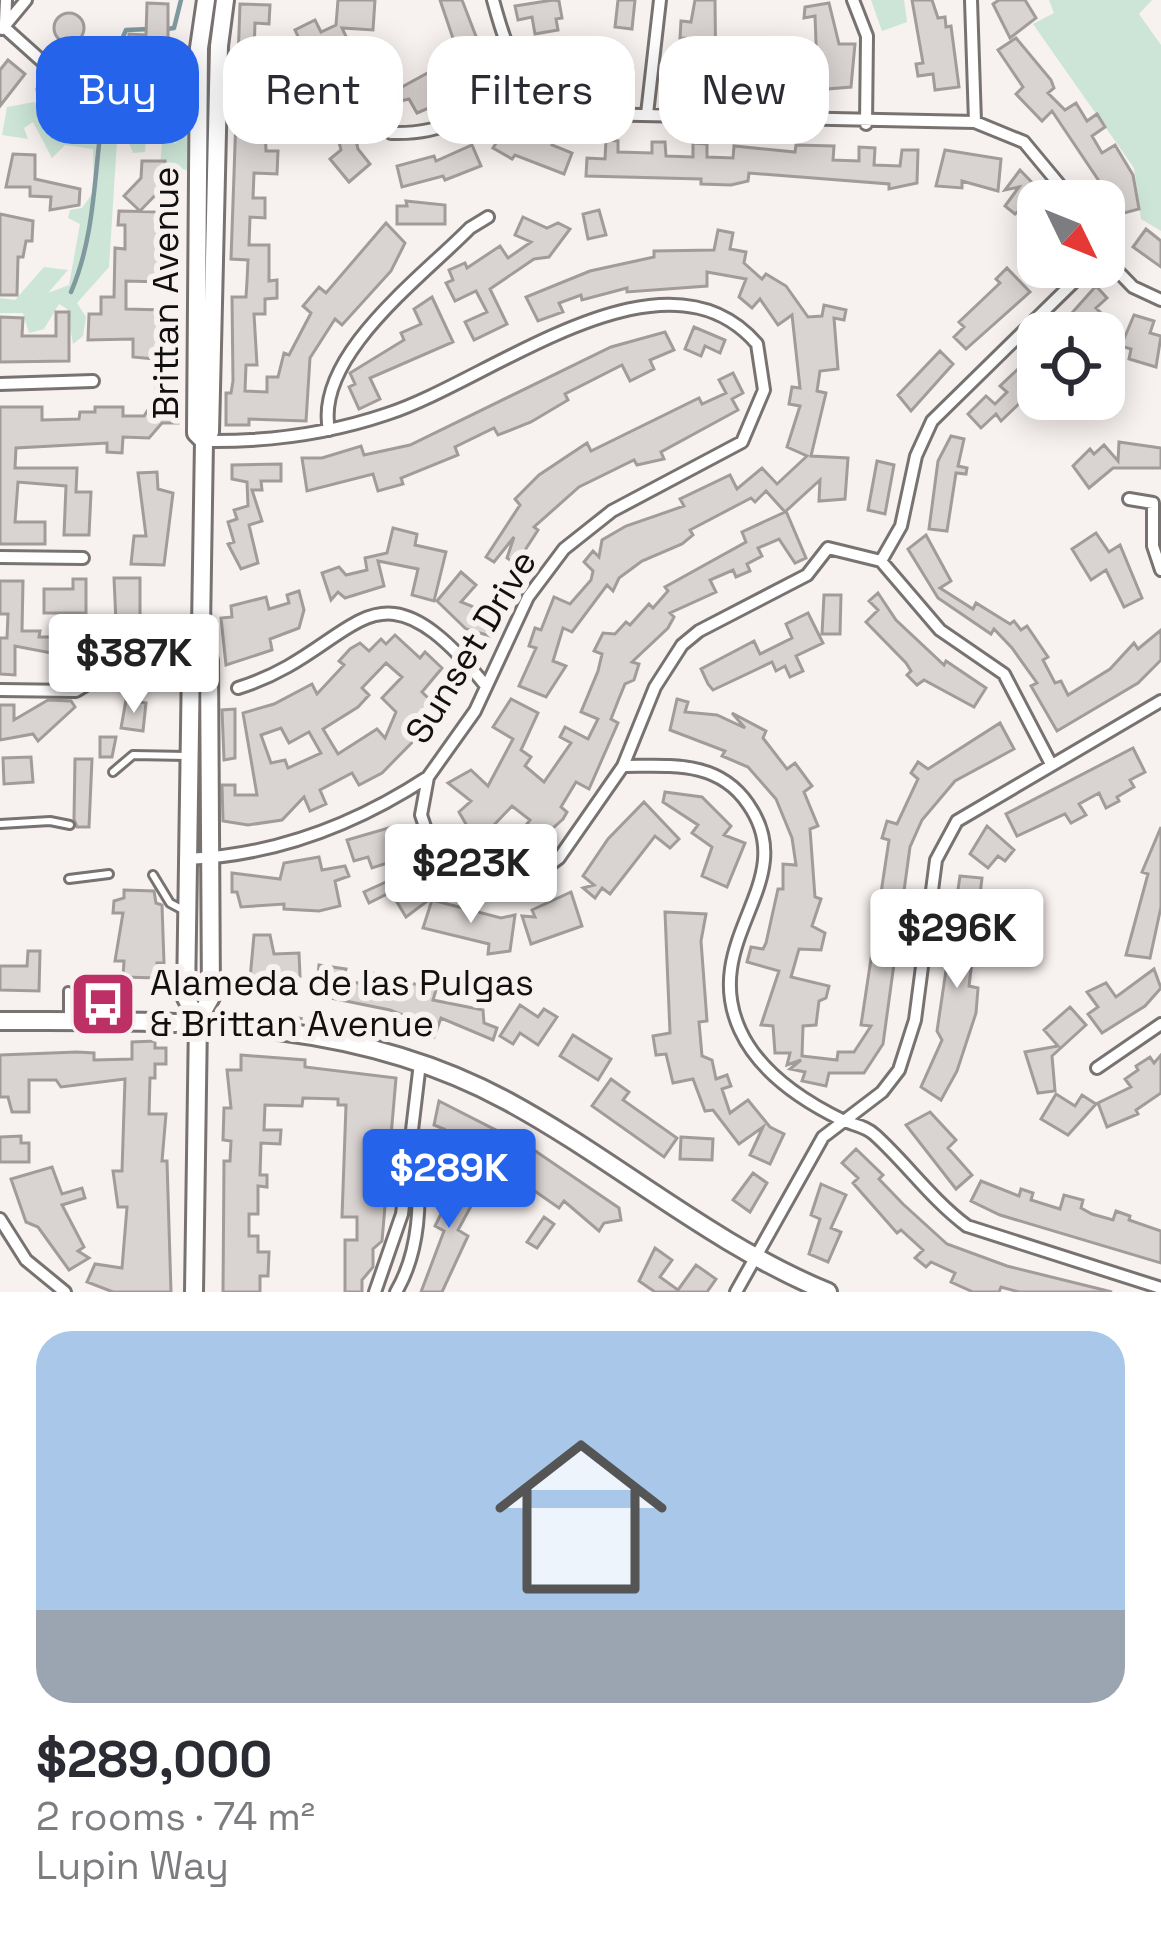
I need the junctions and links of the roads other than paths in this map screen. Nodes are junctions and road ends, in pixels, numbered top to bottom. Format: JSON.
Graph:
{"nodes":[{"id":1,"x":6,"y":0,"type":"edge"},
{"id":2,"x":26,"y":0,"type":"edge"},
{"id":3,"x":206,"y":0,"type":"edge"},
{"id":4,"x":225,"y":0,"type":"edge"},
{"id":5,"x":493,"y":0,"type":"edge"},
{"id":6,"x":661,"y":0,"type":"edge"},
{"id":7,"x":853,"y":0,"type":"edge"},
{"id":8,"x":971,"y":0,"type":"edge"},
{"id":9,"x":2,"y":29,"type":"edge"},
{"id":10,"x":505,"y":36,"type":"edge"},
{"id":11,"x":36,"y":56,"type":"edge"},
{"id":12,"x":635,"y":114,"type":"edge"},
{"id":13,"x":647,"y":114,"type":"junction"},
{"id":14,"x":975,"y":122,"type":"junction"},
{"id":15,"x":866,"y":124,"type":"junction"},
{"id":16,"x":1056,"y":180,"type":"edge"},
{"id":17,"x":488,"y":217,"type":"dead end"},
{"id":18,"x":1125,"y":278,"type":"edge"},
{"id":19,"x":1068,"y":288,"type":"edge"},
{"id":20,"x":1161,"y":300,"type":"edge"},
{"id":21,"x":93,"y":381,"type":"dead end"},
{"id":22,"x":0,"y":384,"type":"edge"},
{"id":23,"x":329,"y":430,"type":"junction"},
{"id":24,"x":204,"y":441,"type":"junction"},
{"id":25,"x":1130,"y":499,"type":"dead end"},
{"id":26,"x":1157,"y":504,"type":"edge"},
{"id":27,"x":0,"y":557,"type":"edge"},
{"id":28,"x":83,"y":558,"type":"dead end"},
{"id":29,"x":881,"y":561,"type":"junction"},
{"id":30,"x":1161,"y":570,"type":"edge"},
{"id":31,"x":201,"y":628,"type":"junction"},
{"id":32,"x":96,"y":679,"type":"dead end"},
{"id":33,"x":486,"y":686,"type":"junction"},
{"id":34,"x":238,"y":688,"type":"dead end"},
{"id":35,"x":0,"y":690,"type":"edge"},
{"id":36,"x":1161,"y":701,"type":"edge"},
{"id":37,"x":190,"y":756,"type":"junction"},
{"id":38,"x":1052,"y":764,"type":"junction"},
{"id":39,"x":623,"y":766,"type":"junction"},
{"id":40,"x":113,"y":772,"type":"dead end"},
{"id":41,"x":428,"y":776,"type":"junction"},
{"id":42,"x":0,"y":824,"type":"edge"},
{"id":43,"x":70,"y":825,"type":"dead end"},
{"id":44,"x":208,"y":858,"type":"junction"},
{"id":45,"x":188,"y":859,"type":"junction"},
{"id":46,"x":109,"y":874,"type":"dead end"},
{"id":47,"x":153,"y":875,"type":"dead end"},
{"id":48,"x":69,"y":879,"type":"dead end"},
{"id":49,"x":187,"y":912,"type":"junction"},
{"id":50,"x":68,"y":991,"type":"dead end"},
{"id":51,"x":68,"y":1018,"type":"junction"},
{"id":52,"x":198,"y":1020,"type":"junction"},
{"id":53,"x":0,"y":1021,"type":"edge"},
{"id":54,"x":1161,"y":1024,"type":"edge"},
{"id":55,"x":420,"y":1063,"type":"junction"},
{"id":56,"x":1097,"y":1068,"type":"dead end"},
{"id":57,"x":844,"y":1120,"type":"junction"},
{"id":58,"x":412,"y":1145,"type":"junction"},
{"id":59,"x":0,"y":1219,"type":"edge"},
{"id":60,"x":758,"y":1258,"type":"junction"},
{"id":61,"x":1161,"y":1288,"type":"edge"},
{"id":62,"x":65,"y":1292,"type":"edge"},
{"id":63,"x":194,"y":1292,"type":"edge"},
{"id":64,"x":375,"y":1292,"type":"edge"},
{"id":65,"x":396,"y":1292,"type":"edge"},
{"id":66,"x":736,"y":1292,"type":"edge"},
{"id":67,"x":828,"y":1292,"type":"edge"}],
"edges":[{"from":1,"to":9,"type":"street"},
{"from":2,"to":9,"type":"street"},
{"from":3,"to":24,"type":"main road","name":"Brittan Avenue"},
{"from":4,"to":24,"type":"main road","name":"Brittan Avenue"},
{"from":5,"to":10,"type":"street"},
{"from":6,"to":13,"type":"street"},
{"from":7,"to":15,"type":"street"},
{"from":8,"to":14,"type":"street"},
{"from":9,"to":11,"type":"street"},
{"from":12,"to":13,"type":"street"},
{"from":13,"to":15,"type":"street"},
{"from":14,"to":15,"type":"street"},
{"from":14,"to":16,"type":"street"},
{"from":17,"to":23,"type":"street"},
{"from":18,"to":20,"type":"street"},
{"from":19,"to":29,"type":"street"},
{"from":21,"to":22,"type":"street"},
{"from":23,"to":24,"type":"street","name":"Sunset Drive"},
{"from":23,"to":33,"type":"street","name":"Sunset Drive"},
{"from":24,"to":31,"type":"main road","name":"Brittan Avenue"},
{"from":25,"to":26,"type":"street"},
{"from":26,"to":30,"type":"street"},
{"from":27,"to":28,"type":"street"},
{"from":29,"to":38,"type":"street"},
{"from":29,"to":39,"type":"street","name":"Sunset Drive"},
{"from":31,"to":37,"type":"main road","name":"Brittan Avenue"},
{"from":31,"to":44,"type":"main road","name":"Brittan Avenue"},
{"from":32,"to":35,"type":"street"},
{"from":33,"to":34,"type":"street"},
{"from":33,"to":41,"type":"street","name":"Sunset Drive"},
{"from":36,"to":38,"type":"street"},
{"from":37,"to":40,"type":"lane"},
{"from":37,"to":45,"type":"main road","name":"Brittan Avenue"},
{"from":38,"to":57,"type":"street"},
{"from":39,"to":41,"type":"street","name":"Sunset Drive"},
{"from":39,"to":57,"type":"street"},
{"from":41,"to":44,"type":"street"},
{"from":42,"to":43,"type":"lane"},
{"from":44,"to":45,"type":"street"},
{"from":44,"to":52,"type":"main road","name":"Brittan Avenue"},
{"from":45,"to":49,"type":"main road","name":"Brittan Avenue"},
{"from":46,"to":48,"type":"lane"},
{"from":47,"to":49,"type":"lane"},
{"from":49,"to":52,"type":"main road","name":"Brittan Avenue"},
{"from":50,"to":51,"type":"lane"},
{"from":51,"to":52,"type":"main road"},
{"from":51,"to":53,"type":"main road"},
{"from":52,"to":55,"type":"main road"},
{"from":52,"to":63,"type":"main road","name":"Brittan Avenue"},
{"from":54,"to":56,"type":"street"},
{"from":55,"to":58,"type":"street"},
{"from":55,"to":60,"type":"main road"},
{"from":57,"to":60,"type":"street"},
{"from":57,"to":61,"type":"street"},
{"from":58,"to":64,"type":"street"},
{"from":58,"to":65,"type":"street"},
{"from":59,"to":62,"type":"street"},
{"from":60,"to":66,"type":"street"},
{"from":60,"to":67,"type":"main road"}]}
